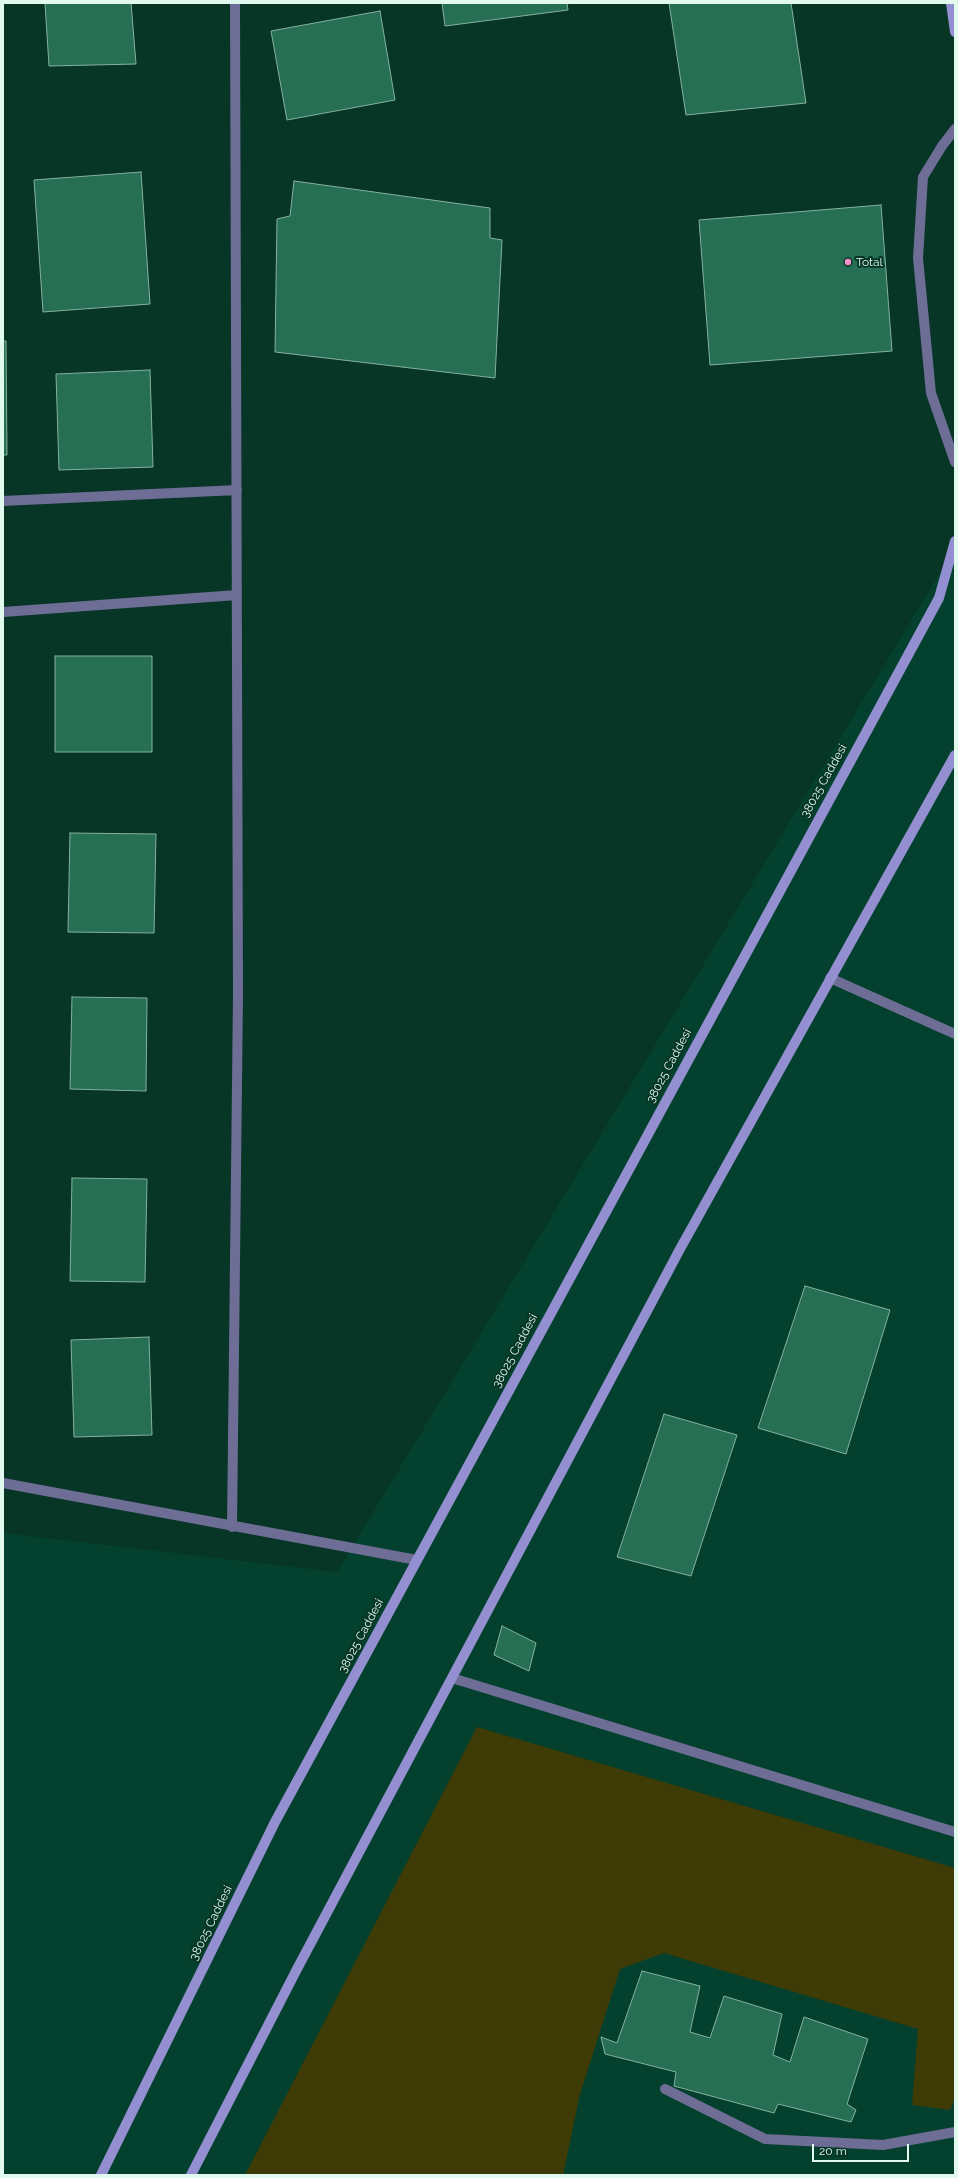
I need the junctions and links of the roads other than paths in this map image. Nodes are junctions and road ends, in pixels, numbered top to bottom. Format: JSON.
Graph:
{"nodes":[{"id":1,"x":235,"y":3,"type":"edge"},
{"id":2,"x":951,"y":3,"type":"edge"},
{"id":3,"x":955,"y":32,"type":"edge"},
{"id":4,"x":955,"y":129,"type":"edge"},
{"id":5,"x":955,"y":462,"type":"edge"},
{"id":6,"x":237,"y":490,"type":"junction"},
{"id":7,"x":3,"y":501,"type":"edge"},
{"id":8,"x":955,"y":541,"type":"edge"},
{"id":9,"x":237,"y":596,"type":"junction"},
{"id":10,"x":3,"y":612,"type":"edge"},
{"id":11,"x":955,"y":755,"type":"edge"},
{"id":12,"x":830,"y":978,"type":"junction"},
{"id":13,"x":955,"y":1034,"type":"edge"},
{"id":14,"x":3,"y":1483,"type":"edge"},
{"id":15,"x":232,"y":1527,"type":"junction"},
{"id":16,"x":417,"y":1560,"type":"junction"},
{"id":17,"x":452,"y":1678,"type":"junction"},
{"id":18,"x":955,"y":1832,"type":"edge"},
{"id":19,"x":665,"y":2090,"type":"dead end"},
{"id":20,"x":955,"y":2132,"type":"edge"},
{"id":21,"x":101,"y":2175,"type":"edge"},
{"id":22,"x":192,"y":2175,"type":"edge"}],
"edges":[{"from":1,"to":6,"type":"street"},
{"from":2,"to":3,"type":"main road"},
{"from":4,"to":5,"type":"street"},
{"from":6,"to":7,"type":"street"},
{"from":6,"to":9,"type":"street"},
{"from":8,"to":16,"type":"main road","name":"38025 Caddesi"},
{"from":9,"to":10,"type":"street"},
{"from":9,"to":15,"type":"street"},
{"from":11,"to":12,"type":"main road"},
{"from":12,"to":13,"type":"street"},
{"from":12,"to":17,"type":"main road"},
{"from":14,"to":15,"type":"street"},
{"from":15,"to":16,"type":"street"},
{"from":16,"to":21,"type":"main road","name":"38025 Caddesi"},
{"from":17,"to":18,"type":"street"},
{"from":17,"to":22,"type":"main road"},
{"from":19,"to":20,"type":"street"}]}
